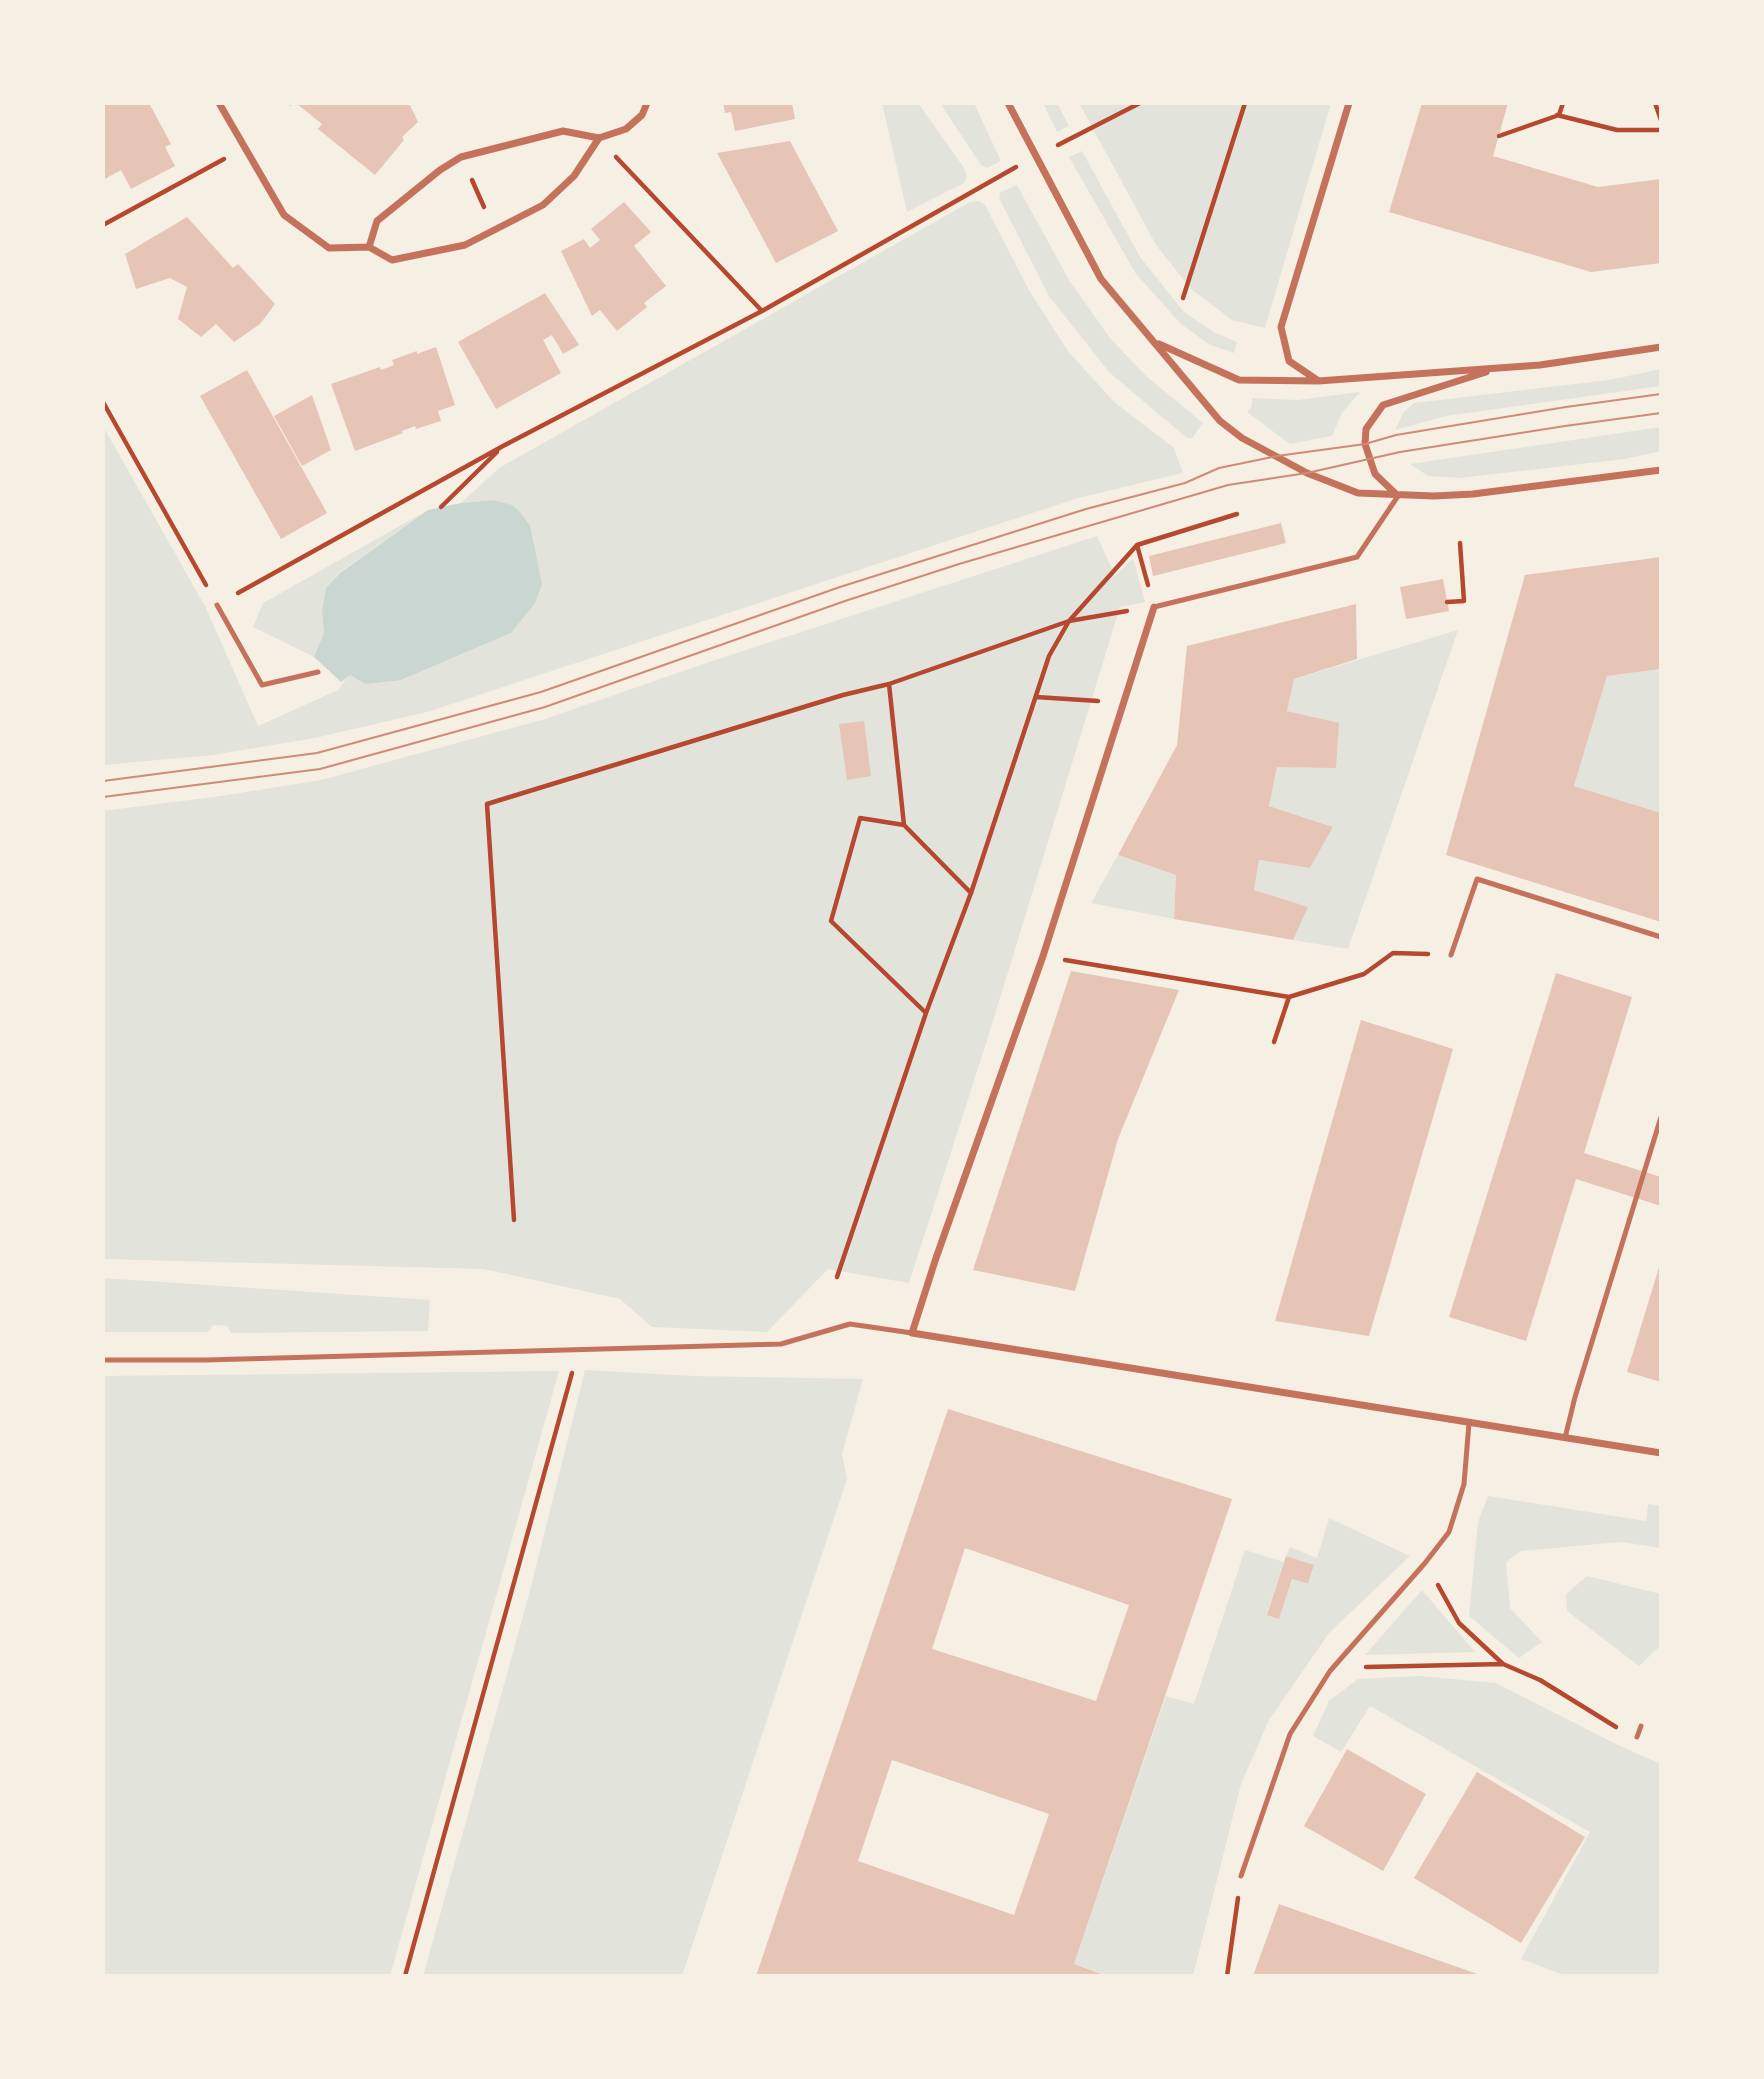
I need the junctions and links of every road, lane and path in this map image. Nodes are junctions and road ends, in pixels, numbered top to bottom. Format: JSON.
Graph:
{"nodes":[{"id":1,"x":219,"y":103,"type":"edge"},
{"id":2,"x":647,"y":103,"type":"edge"},
{"id":3,"x":1008,"y":103,"type":"edge"},
{"id":4,"x":1140,"y":103,"type":"edge"},
{"id":5,"x":1245,"y":103,"type":"edge"},
{"id":6,"x":1349,"y":103,"type":"edge"},
{"id":7,"x":1563,"y":103,"type":"edge"},
{"id":8,"x":1655,"y":103,"type":"edge"},
{"id":9,"x":1557,"y":115,"type":"junction"},
{"id":10,"x":1661,"y":120,"type":"edge"},
{"id":11,"x":1661,"y":130,"type":"edge"},
{"id":12,"x":1082,"y":132,"type":"dead end"},
{"id":13,"x":1499,"y":136,"type":"dead end"},
{"id":14,"x":599,"y":138,"type":"junction"},
{"id":15,"x":243,"y":148,"type":"junction"},
{"id":16,"x":461,"y":157,"type":"junction"},
{"id":17,"x":1035,"y":157,"type":"junction"},
{"id":18,"x":103,"y":225,"type":"edge"},
{"id":19,"x":494,"y":228,"type":"junction"},
{"id":20,"x":369,"y":247,"type":"junction"},
{"id":21,"x":1183,"y":298,"type":"dead end"},
{"id":22,"x":762,"y":311,"type":"junction"},
{"id":23,"x":1155,"y":343,"type":"junction"},
{"id":24,"x":1661,"y":347,"type":"edge"},
{"id":25,"x":1496,"y":368,"type":"junction"},
{"id":26,"x":1318,"y":381,"type":"junction"},
{"id":27,"x":103,"y":402,"type":"edge"},
{"id":28,"x":503,"y":446,"type":"junction"},
{"id":29,"x":1661,"y":470,"type":"edge"},
{"id":30,"x":1398,"y":496,"type":"junction"},
{"id":31,"x":441,"y":507,"type":"dead end"},
{"id":32,"x":1237,"y":514,"type":"dead end"},
{"id":33,"x":1460,"y":544,"type":"dead end"},
{"id":34,"x":1137,"y":545,"type":"junction"},
{"id":35,"x":1447,"y":602,"type":"dead end"},
{"id":36,"x":217,"y":605,"type":"junction"},
{"id":37,"x":1154,"y":607,"type":"junction"},
{"id":38,"x":1069,"y":621,"type":"junction"},
{"id":39,"x":318,"y":672,"type":"dead end"},
{"id":40,"x":889,"y":684,"type":"junction"},
{"id":41,"x":1036,"y":697,"type":"junction"},
{"id":42,"x":1124,"y":703,"type":"junction"},
{"id":43,"x":904,"y":825,"type":"junction"},
{"id":44,"x":971,"y":893,"type":"junction"},
{"id":45,"x":1661,"y":937,"type":"edge"},
{"id":46,"x":1451,"y":955,"type":"joint"},
{"id":47,"x":1044,"y":956,"type":"junction"},
{"id":48,"x":1289,"y":997,"type":"junction"},
{"id":49,"x":926,"y":1013,"type":"junction"},
{"id":50,"x":1274,"y":1042,"type":"dead end"},
{"id":51,"x":1661,"y":1117,"type":"edge"},
{"id":52,"x":514,"y":1220,"type":"dead end"},
{"id":53,"x":837,"y":1276,"type":"dead end"},
{"id":54,"x":912,"y":1333,"type":"junction"},
{"id":55,"x":578,"y":1351,"type":"junction"},
{"id":56,"x":103,"y":1360,"type":"edge"},
{"id":57,"x":1469,"y":1423,"type":"junction"},
{"id":58,"x":1565,"y":1438,"type":"junction"},
{"id":59,"x":1661,"y":1453,"type":"edge"},
{"id":60,"x":1425,"y":1563,"type":"junction"},
{"id":61,"x":1503,"y":1664,"type":"junction"},
{"id":62,"x":1330,"y":1671,"type":"junction"},
{"id":63,"x":1641,"y":1726,"type":"dead end"},
{"id":64,"x":1637,"y":1737,"type":"joint"},
{"id":65,"x":1241,"y":1876,"type":"joint"},
{"id":66,"x":405,"y":1976,"type":"edge"},
{"id":67,"x":1227,"y":1976,"type":"edge"}],
"edges":[{"from":1,"to":15,"type":"street"},
{"from":2,"to":14,"type":"street"},
{"from":3,"to":17,"type":"street"},
{"from":4,"to":12,"type":"path"},
{"from":5,"to":21,"type":"path"},
{"from":6,"to":26,"type":"street"},
{"from":7,"to":9,"type":"path"},
{"from":8,"to":10,"type":"path"},
{"from":9,"to":11,"type":"path"},
{"from":9,"to":13,"type":"path"},
{"from":14,"to":16,"type":"street"},
{"from":14,"to":19,"type":"street"},
{"from":14,"to":22,"type":"path"},
{"from":15,"to":18,"type":"path"},
{"from":15,"to":20,"type":"street"},
{"from":16,"to":19,"type":"path"},
{"from":16,"to":20,"type":"street"},
{"from":17,"to":22,"type":"path"},
{"from":17,"to":23,"type":"street"},
{"from":19,"to":20,"type":"street"},
{"from":22,"to":28,"type":"path"},
{"from":23,"to":26,"type":"street"},
{"from":23,"to":30,"type":"street"},
{"from":24,"to":25,"type":"street"},
{"from":25,"to":26,"type":"street"},
{"from":25,"to":30,"type":"street"},
{"from":27,"to":36,"type":"path"},
{"from":28,"to":31,"type":"path"},
{"from":28,"to":36,"type":"path"},
{"from":29,"to":30,"type":"street"},
{"from":30,"to":37,"type":"lane"},
{"from":32,"to":34,"type":"path"},
{"from":33,"to":35,"type":"path"},
{"from":34,"to":37,"type":"path"},
{"from":34,"to":38,"type":"path"},
{"from":36,"to":39,"type":"lane"},
{"from":37,"to":38,"type":"path"},
{"from":37,"to":42,"type":"street"},
{"from":38,"to":40,"type":"path"},
{"from":38,"to":41,"type":"path"},
{"from":40,"to":43,"type":"path"},
{"from":40,"to":52,"type":"path"},
{"from":41,"to":42,"type":"path"},
{"from":41,"to":44,"type":"path"},
{"from":42,"to":47,"type":"street"},
{"from":43,"to":44,"type":"path"},
{"from":43,"to":49,"type":"path"},
{"from":44,"to":49,"type":"path"},
{"from":45,"to":46,"type":"lane"},
{"from":46,"to":48,"type":"path"},
{"from":47,"to":48,"type":"path"},
{"from":47,"to":54,"type":"street"},
{"from":48,"to":50,"type":"path"},
{"from":49,"to":53,"type":"path"},
{"from":51,"to":58,"type":"lane"},
{"from":54,"to":55,"type":"lane"},
{"from":54,"to":57,"type":"street"},
{"from":55,"to":56,"type":"lane"},
{"from":55,"to":66,"type":"path"},
{"from":57,"to":58,"type":"street"},
{"from":57,"to":60,"type":"lane"},
{"from":58,"to":59,"type":"street"},
{"from":60,"to":61,"type":"path"},
{"from":60,"to":62,"type":"lane"},
{"from":61,"to":62,"type":"path"},
{"from":61,"to":64,"type":"path"},
{"from":62,"to":65,"type":"lane"},
{"from":63,"to":64,"type":"lane"},
{"from":65,"to":67,"type":"path"}]}
